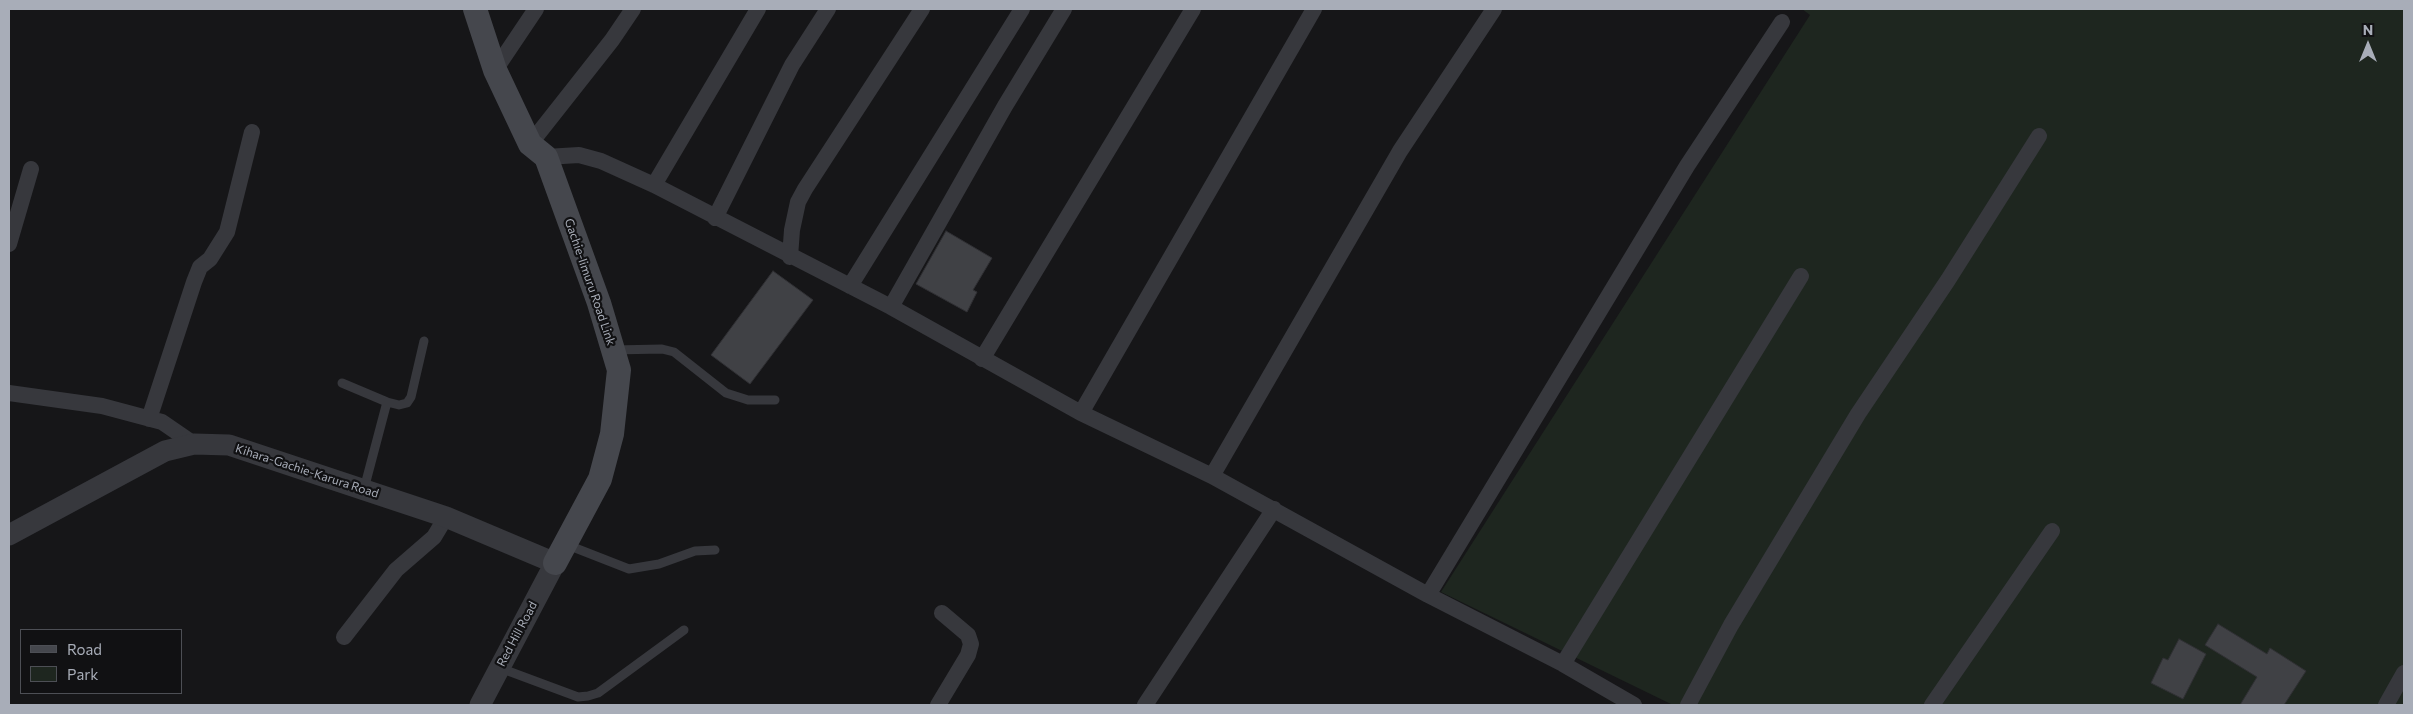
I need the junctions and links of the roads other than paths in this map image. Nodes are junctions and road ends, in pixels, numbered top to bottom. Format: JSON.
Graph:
{"nodes":[{"id":1,"x":475,"y":9,"type":"edge"},
{"id":2,"x":536,"y":9,"type":"edge"},
{"id":3,"x":632,"y":9,"type":"edge"},
{"id":4,"x":758,"y":9,"type":"edge"},
{"id":5,"x":828,"y":9,"type":"edge"},
{"id":6,"x":922,"y":9,"type":"edge"},
{"id":7,"x":1022,"y":9,"type":"edge"},
{"id":8,"x":1064,"y":9,"type":"edge"},
{"id":9,"x":1193,"y":9,"type":"edge"},
{"id":10,"x":1314,"y":9,"type":"edge"},
{"id":11,"x":1494,"y":9,"type":"edge"},
{"id":12,"x":1782,"y":22,"type":"dead end"},
{"id":13,"x":495,"y":70,"type":"junction"},
{"id":14,"x":252,"y":132,"type":"dead end"},
{"id":15,"x":2039,"y":136,"type":"dead end"},
{"id":16,"x":538,"y":151,"type":"junction"},
{"id":17,"x":31,"y":169,"type":"dead end"},
{"id":18,"x":654,"y":186,"type":"junction"},
{"id":19,"x":715,"y":218,"type":"junction"},
{"id":20,"x":9,"y":244,"type":"edge"},
{"id":21,"x":790,"y":256,"type":"junction"},
{"id":22,"x":1801,"y":276,"type":"dead end"},
{"id":23,"x":850,"y":286,"type":"junction"},
{"id":24,"x":891,"y":307,"type":"junction"},
{"id":25,"x":424,"y":341,"type":"dead end"},
{"id":26,"x":613,"y":350,"type":"junction"},
{"id":27,"x":982,"y":359,"type":"junction"},
{"id":28,"x":342,"y":383,"type":"dead end"},
{"id":29,"x":9,"y":393,"type":"edge"},
{"id":30,"x":775,"y":400,"type":"dead end"},
{"id":31,"x":387,"y":402,"type":"junction"},
{"id":32,"x":1081,"y":413,"type":"junction"},
{"id":33,"x":149,"y":419,"type":"junction"},
{"id":34,"x":194,"y":444,"type":"junction"},
{"id":35,"x":1212,"y":476,"type":"junction"},
{"id":36,"x":364,"y":490,"type":"junction"},
{"id":37,"x":1274,"y":508,"type":"junction"},
{"id":38,"x":446,"y":517,"type":"junction"},
{"id":39,"x":2052,"y":531,"type":"dead end"},
{"id":40,"x":9,"y":535,"type":"edge"},
{"id":41,"x":715,"y":550,"type":"dead end"},
{"id":42,"x":560,"y":553,"type":"junction"},
{"id":43,"x":1428,"y":595,"type":"junction"},
{"id":44,"x":942,"y":613,"type":"dead end"},
{"id":45,"x":684,"y":630,"type":"dead end"},
{"id":46,"x":344,"y":637,"type":"dead end"},
{"id":47,"x":1563,"y":664,"type":"junction"},
{"id":48,"x":499,"y":668,"type":"junction"},
{"id":49,"x":2404,"y":673,"type":"edge"},
{"id":50,"x":480,"y":705,"type":"edge"},
{"id":51,"x":938,"y":705,"type":"edge"},
{"id":52,"x":1145,"y":705,"type":"edge"},
{"id":53,"x":1634,"y":705,"type":"edge"},
{"id":54,"x":1688,"y":705,"type":"edge"},
{"id":55,"x":1932,"y":705,"type":"edge"},
{"id":56,"x":2386,"y":705,"type":"edge"}],
"edges":[{"from":1,"to":13,"type":"main road","name":"Gachie-limuru Road Link"},
{"from":2,"to":13,"type":"street"},
{"from":3,"to":16,"type":"street"},
{"from":4,"to":18,"type":"street"},
{"from":5,"to":19,"type":"street"},
{"from":6,"to":21,"type":"street"},
{"from":7,"to":23,"type":"street"},
{"from":8,"to":24,"type":"street"},
{"from":9,"to":27,"type":"street"},
{"from":10,"to":32,"type":"street"},
{"from":11,"to":35,"type":"street"},
{"from":12,"to":43,"type":"street"},
{"from":13,"to":16,"type":"main road","name":"Gachie-limuru Road Link"},
{"from":14,"to":33,"type":"street"},
{"from":15,"to":54,"type":"street"},
{"from":16,"to":18,"type":"street"},
{"from":16,"to":26,"type":"main road","name":"Gachie-limuru Road Link"},
{"from":17,"to":20,"type":"street"},
{"from":18,"to":19,"type":"street"},
{"from":19,"to":21,"type":"street"},
{"from":21,"to":23,"type":"street"},
{"from":22,"to":47,"type":"street"},
{"from":23,"to":24,"type":"street"},
{"from":24,"to":27,"type":"street"},
{"from":25,"to":31,"type":"lane"},
{"from":26,"to":30,"type":"lane"},
{"from":26,"to":42,"type":"main road","name":"Gachie-limuru Road Link"},
{"from":27,"to":32,"type":"street"},
{"from":28,"to":31,"type":"lane"},
{"from":29,"to":33,"type":"street"},
{"from":31,"to":36,"type":"lane"},
{"from":32,"to":35,"type":"street"},
{"from":33,"to":34,"type":"street"},
{"from":34,"to":36,"type":"street","name":"Kihara-Gachie-Karura Road"},
{"from":34,"to":40,"type":"street","name":"Kihara-Gachie-Karura Road"},
{"from":35,"to":37,"type":"street"},
{"from":36,"to":38,"type":"street","name":"Kihara-Gachie-Karura Road"},
{"from":37,"to":43,"type":"street"},
{"from":37,"to":52,"type":"street"},
{"from":38,"to":42,"type":"street","name":"Kihara-Gachie-Karura Road"},
{"from":38,"to":46,"type":"street"},
{"from":39,"to":55,"type":"street"},
{"from":41,"to":42,"type":"lane"},
{"from":42,"to":48,"type":"street","name":"Red Hill Road"},
{"from":43,"to":47,"type":"street"},
{"from":44,"to":51,"type":"street"},
{"from":45,"to":48,"type":"lane"},
{"from":47,"to":53,"type":"street"},
{"from":48,"to":50,"type":"street","name":"Red Hill Road"},
{"from":49,"to":56,"type":"street"}]}
